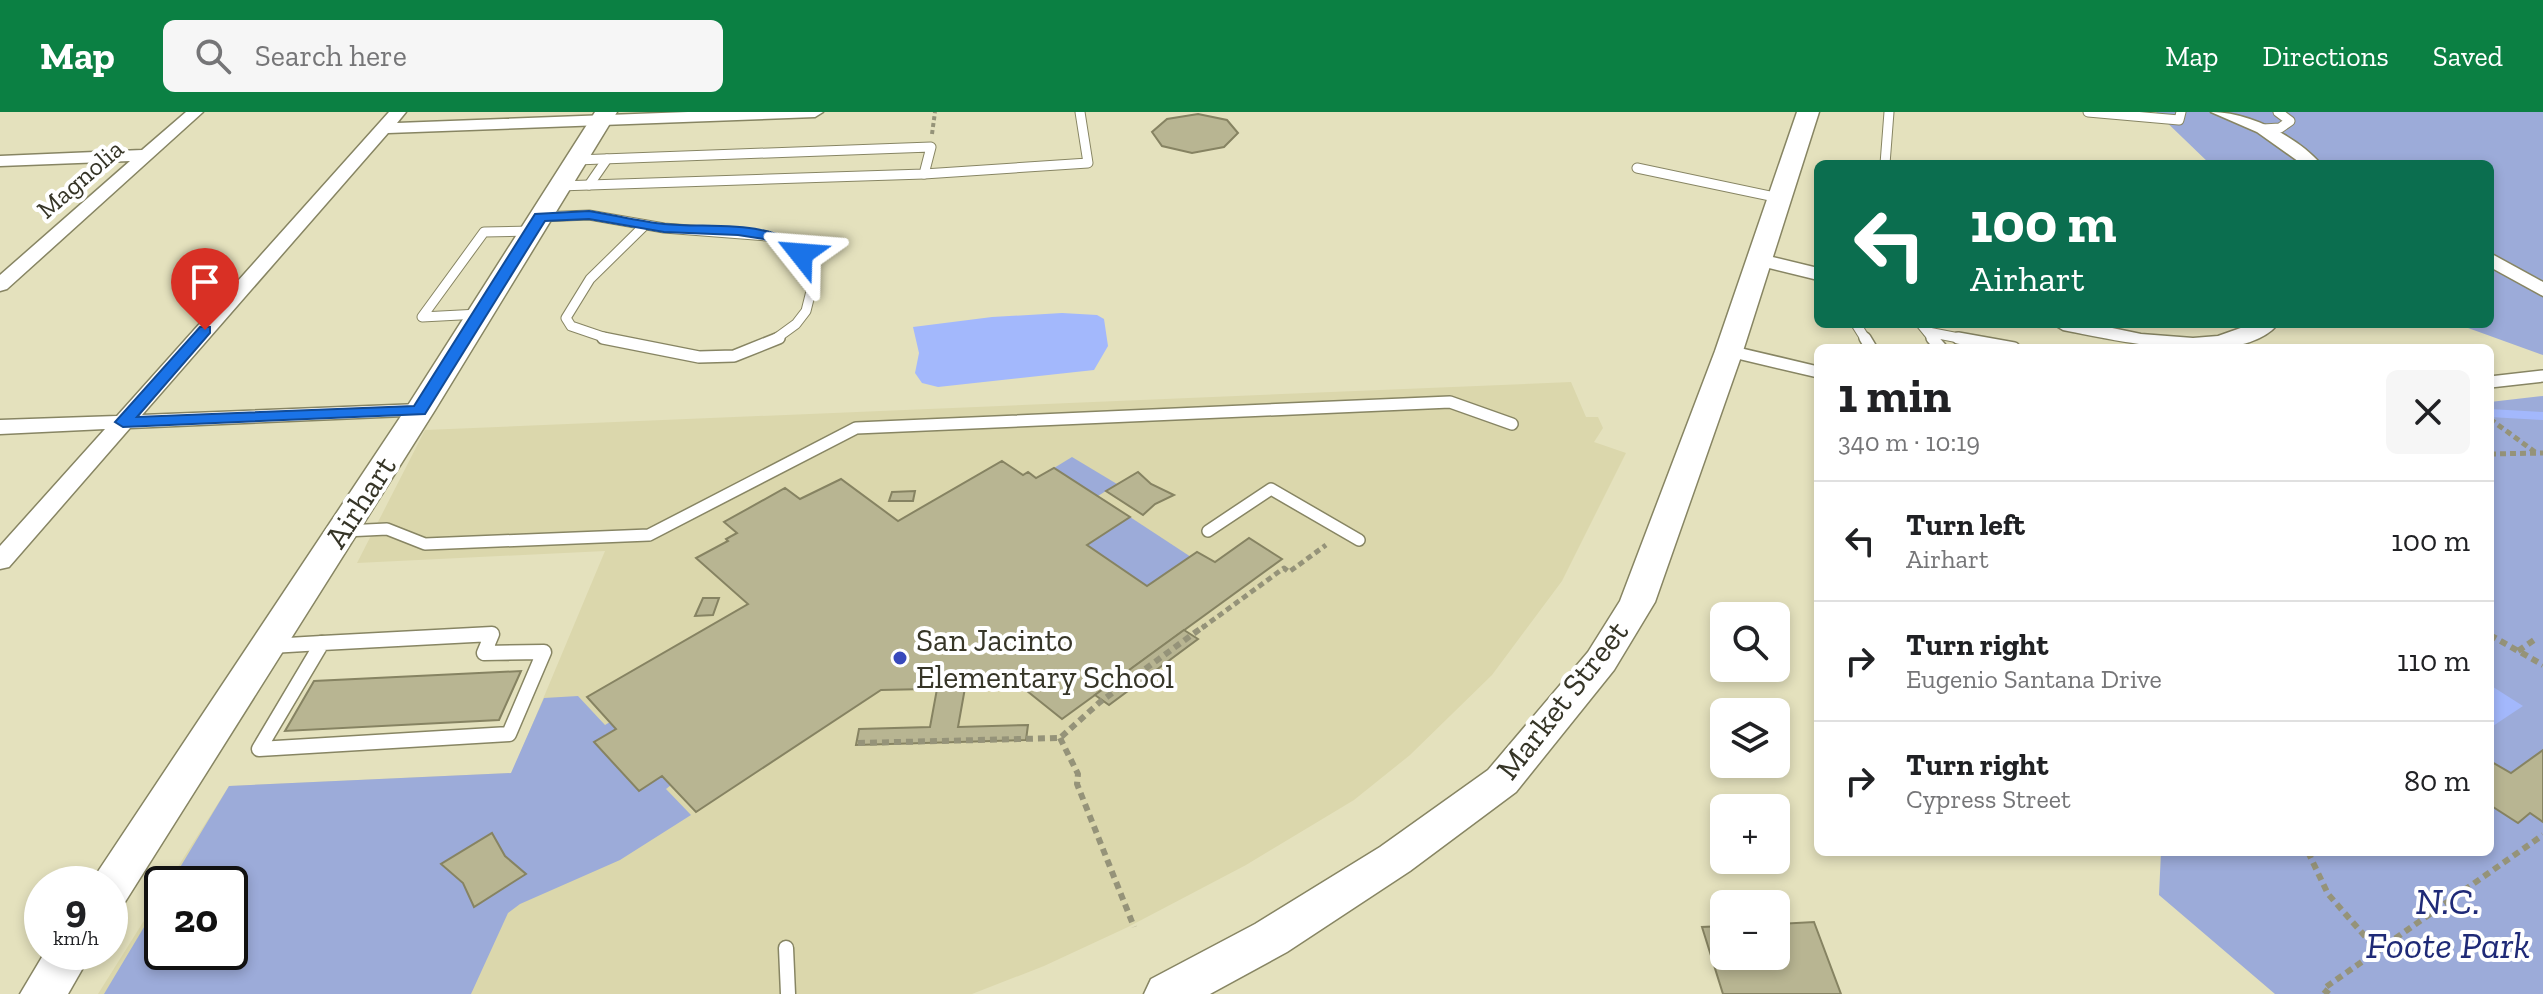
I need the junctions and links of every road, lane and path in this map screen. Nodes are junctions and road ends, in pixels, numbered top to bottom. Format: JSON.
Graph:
{"nodes":[{"id":1,"x":195,"y":112,"type":"edge"},
{"id":2,"x":398,"y":112,"type":"edge"},
{"id":3,"x":815,"y":112,"type":"edge"},
{"id":4,"x":826,"y":112,"type":"edge"},
{"id":5,"x":1080,"y":112,"type":"edge"},
{"id":6,"x":1808,"y":112,"type":"edge"},
{"id":7,"x":1889,"y":112,"type":"edge"},
{"id":8,"x":2088,"y":112,"type":"edge"},
{"id":9,"x":2181,"y":112,"type":"edge"},
{"id":10,"x":2219,"y":112,"type":"edge"},
{"id":11,"x":2278,"y":112,"type":"edge"},
{"id":12,"x":603,"y":117,"type":"edge"},
{"id":13,"x":385,"y":128,"type":"junction"},
{"id":14,"x":2263,"y":129,"type":"junction"},
{"id":15,"x":146,"y":155,"type":"junction"},
{"id":16,"x":1885,"y":160,"type":"edge"},
{"id":17,"x":2307,"y":160,"type":"edge"},
{"id":18,"x":0,"y":161,"type":"edge"},
{"id":19,"x":1637,"y":168,"type":"dead end"},
{"id":20,"x":583,"y":173,"type":"junction"},
{"id":21,"x":924,"y":174,"type":"junction"},
{"id":22,"x":1780,"y":198,"type":"junction"},
{"id":23,"x":536,"y":224,"type":"junction"},
{"id":24,"x":645,"y":225,"type":"junction"},
{"id":25,"x":1760,"y":260,"type":"junction"},
{"id":26,"x":2494,"y":261,"type":"edge"},
{"id":27,"x":1814,"y":273,"type":"edge"},
{"id":28,"x":0,"y":285,"type":"edge"},
{"id":29,"x":2543,"y":290,"type":"edge"},
{"id":30,"x":479,"y":314,"type":"junction"},
{"id":31,"x":1924,"y":328,"type":"edge"},
{"id":32,"x":2085,"y":328,"type":"edge"},
{"id":33,"x":2260,"y":328,"type":"edge"},
{"id":34,"x":1938,"y":344,"type":"edge"},
{"id":35,"x":1996,"y":344,"type":"edge"},
{"id":36,"x":2173,"y":344,"type":"edge"},
{"id":37,"x":2226,"y":344,"type":"edge"},
{"id":38,"x":1729,"y":351,"type":"junction"},
{"id":39,"x":1814,"y":371,"type":"edge"},
{"id":40,"x":2543,"y":376,"type":"edge"},
{"id":41,"x":2494,"y":382,"type":"edge"},
{"id":42,"x":420,"y":410,"type":"junction"},
{"id":43,"x":123,"y":422,"type":"junction"},
{"id":44,"x":2494,"y":422,"type":"edge"},
{"id":45,"x":1512,"y":424,"type":"dead end"},
{"id":46,"x":0,"y":427,"type":"edge"},
{"id":47,"x":2535,"y":452,"type":"junction"},
{"id":48,"x":2543,"y":453,"type":"edge"},
{"id":49,"x":2494,"y":454,"type":"edge"},
{"id":50,"x":342,"y":531,"type":"junction"},
{"id":51,"x":1208,"y":531,"type":"dead end"},
{"id":52,"x":1359,"y":540,"type":"dead end"},
{"id":53,"x":1326,"y":545,"type":"dead end"},
{"id":54,"x":0,"y":561,"type":"edge"},
{"id":55,"x":2494,"y":637,"type":"edge"},
{"id":56,"x":2537,"y":638,"type":"dead end"},
{"id":57,"x":322,"y":643,"type":"junction"},
{"id":58,"x":267,"y":646,"type":"junction"},
{"id":59,"x":2518,"y":651,"type":"junction"},
{"id":60,"x":2543,"y":665,"type":"edge"},
{"id":61,"x":1060,"y":738,"type":"junction"},
{"id":62,"x":858,"y":743,"type":"dead end"},
{"id":63,"x":2543,"y":835,"type":"edge"},
{"id":64,"x":2309,"y":856,"type":"edge"},
{"id":65,"x":125,"y":866,"type":"edge"},
{"id":66,"x":1134,"y":927,"type":"dead end"},
{"id":67,"x":786,"y":948,"type":"dead end"},
{"id":68,"x":2378,"y":951,"type":"junction"},
{"id":69,"x":58,"y":970,"type":"edge"},
{"id":70,"x":43,"y":994,"type":"edge"},
{"id":71,"x":788,"y":994,"type":"edge"},
{"id":72,"x":1167,"y":994,"type":"edge"},
{"id":73,"x":2329,"y":994,"type":"edge"}],
"edges":[{"from":1,"to":15,"type":"street","name":"Magnolia"},
{"from":2,"to":13,"type":"street"},
{"from":3,"to":4,"type":"lane"},
{"from":3,"to":12,"type":"street"},
{"from":5,"to":21,"type":"lane"},
{"from":6,"to":22,"type":"main road","name":"Market Street"},
{"from":7,"to":16,"type":"lane"},
{"from":8,"to":9,"type":"lane"},
{"from":10,"to":14,"type":"street"},
{"from":11,"to":14,"type":"lane"},
{"from":12,"to":13,"type":"street"},
{"from":12,"to":20,"type":"main road","name":"Airhart"},
{"from":13,"to":43,"type":"street"},
{"from":14,"to":17,"type":"street"},
{"from":15,"to":18,"type":"street"},
{"from":15,"to":28,"type":"street","name":"Magnolia"},
{"from":19,"to":22,"type":"lane"},
{"from":20,"to":21,"type":"lane"},
{"from":20,"to":21,"type":"lane"},
{"from":20,"to":23,"type":"main road","name":"Airhart"},
{"from":22,"to":25,"type":"main road","name":"Market Street"},
{"from":23,"to":24,"type":"lane"},
{"from":23,"to":30,"type":"main road","name":"Airhart"},
{"from":23,"to":30,"type":"lane"},
{"from":24,"to":24,"type":"lane"},
{"from":25,"to":27,"type":"street"},
{"from":25,"to":38,"type":"main road","name":"Market Street"},
{"from":26,"to":29,"type":"street"},
{"from":30,"to":42,"type":"main road","name":"Airhart"},
{"from":31,"to":34,"type":"lane"},
{"from":31,"to":35,"type":"lane"},
{"from":32,"to":36,"type":"street"},
{"from":33,"to":37,"type":"street"},
{"from":38,"to":39,"type":"lane"},
{"from":38,"to":72,"type":"main road","name":"Market Street"},
{"from":40,"to":41,"type":"lane"},
{"from":42,"to":43,"type":"street"},
{"from":42,"to":50,"type":"main road","name":"Airhart"},
{"from":43,"to":46,"type":"street"},
{"from":43,"to":54,"type":"street"},
{"from":44,"to":47,"type":"path"},
{"from":45,"to":50,"type":"lane"},
{"from":47,"to":48,"type":"path"},
{"from":47,"to":49,"type":"path"},
{"from":50,"to":58,"type":"main road","name":"Airhart"},
{"from":51,"to":52,"type":"lane"},
{"from":53,"to":61,"type":"path"},
{"from":55,"to":59,"type":"path"},
{"from":56,"to":59,"type":"path"},
{"from":57,"to":57,"type":"lane"},
{"from":57,"to":58,"type":"lane"},
{"from":58,"to":65,"type":"main road","name":"Airhart"},
{"from":59,"to":60,"type":"path"},
{"from":61,"to":62,"type":"path"},
{"from":61,"to":66,"type":"path"},
{"from":63,"to":68,"type":"path"},
{"from":64,"to":68,"type":"path"},
{"from":67,"to":71,"type":"lane"},
{"from":68,"to":73,"type":"path"},
{"from":69,"to":70,"type":"main road"}]}
